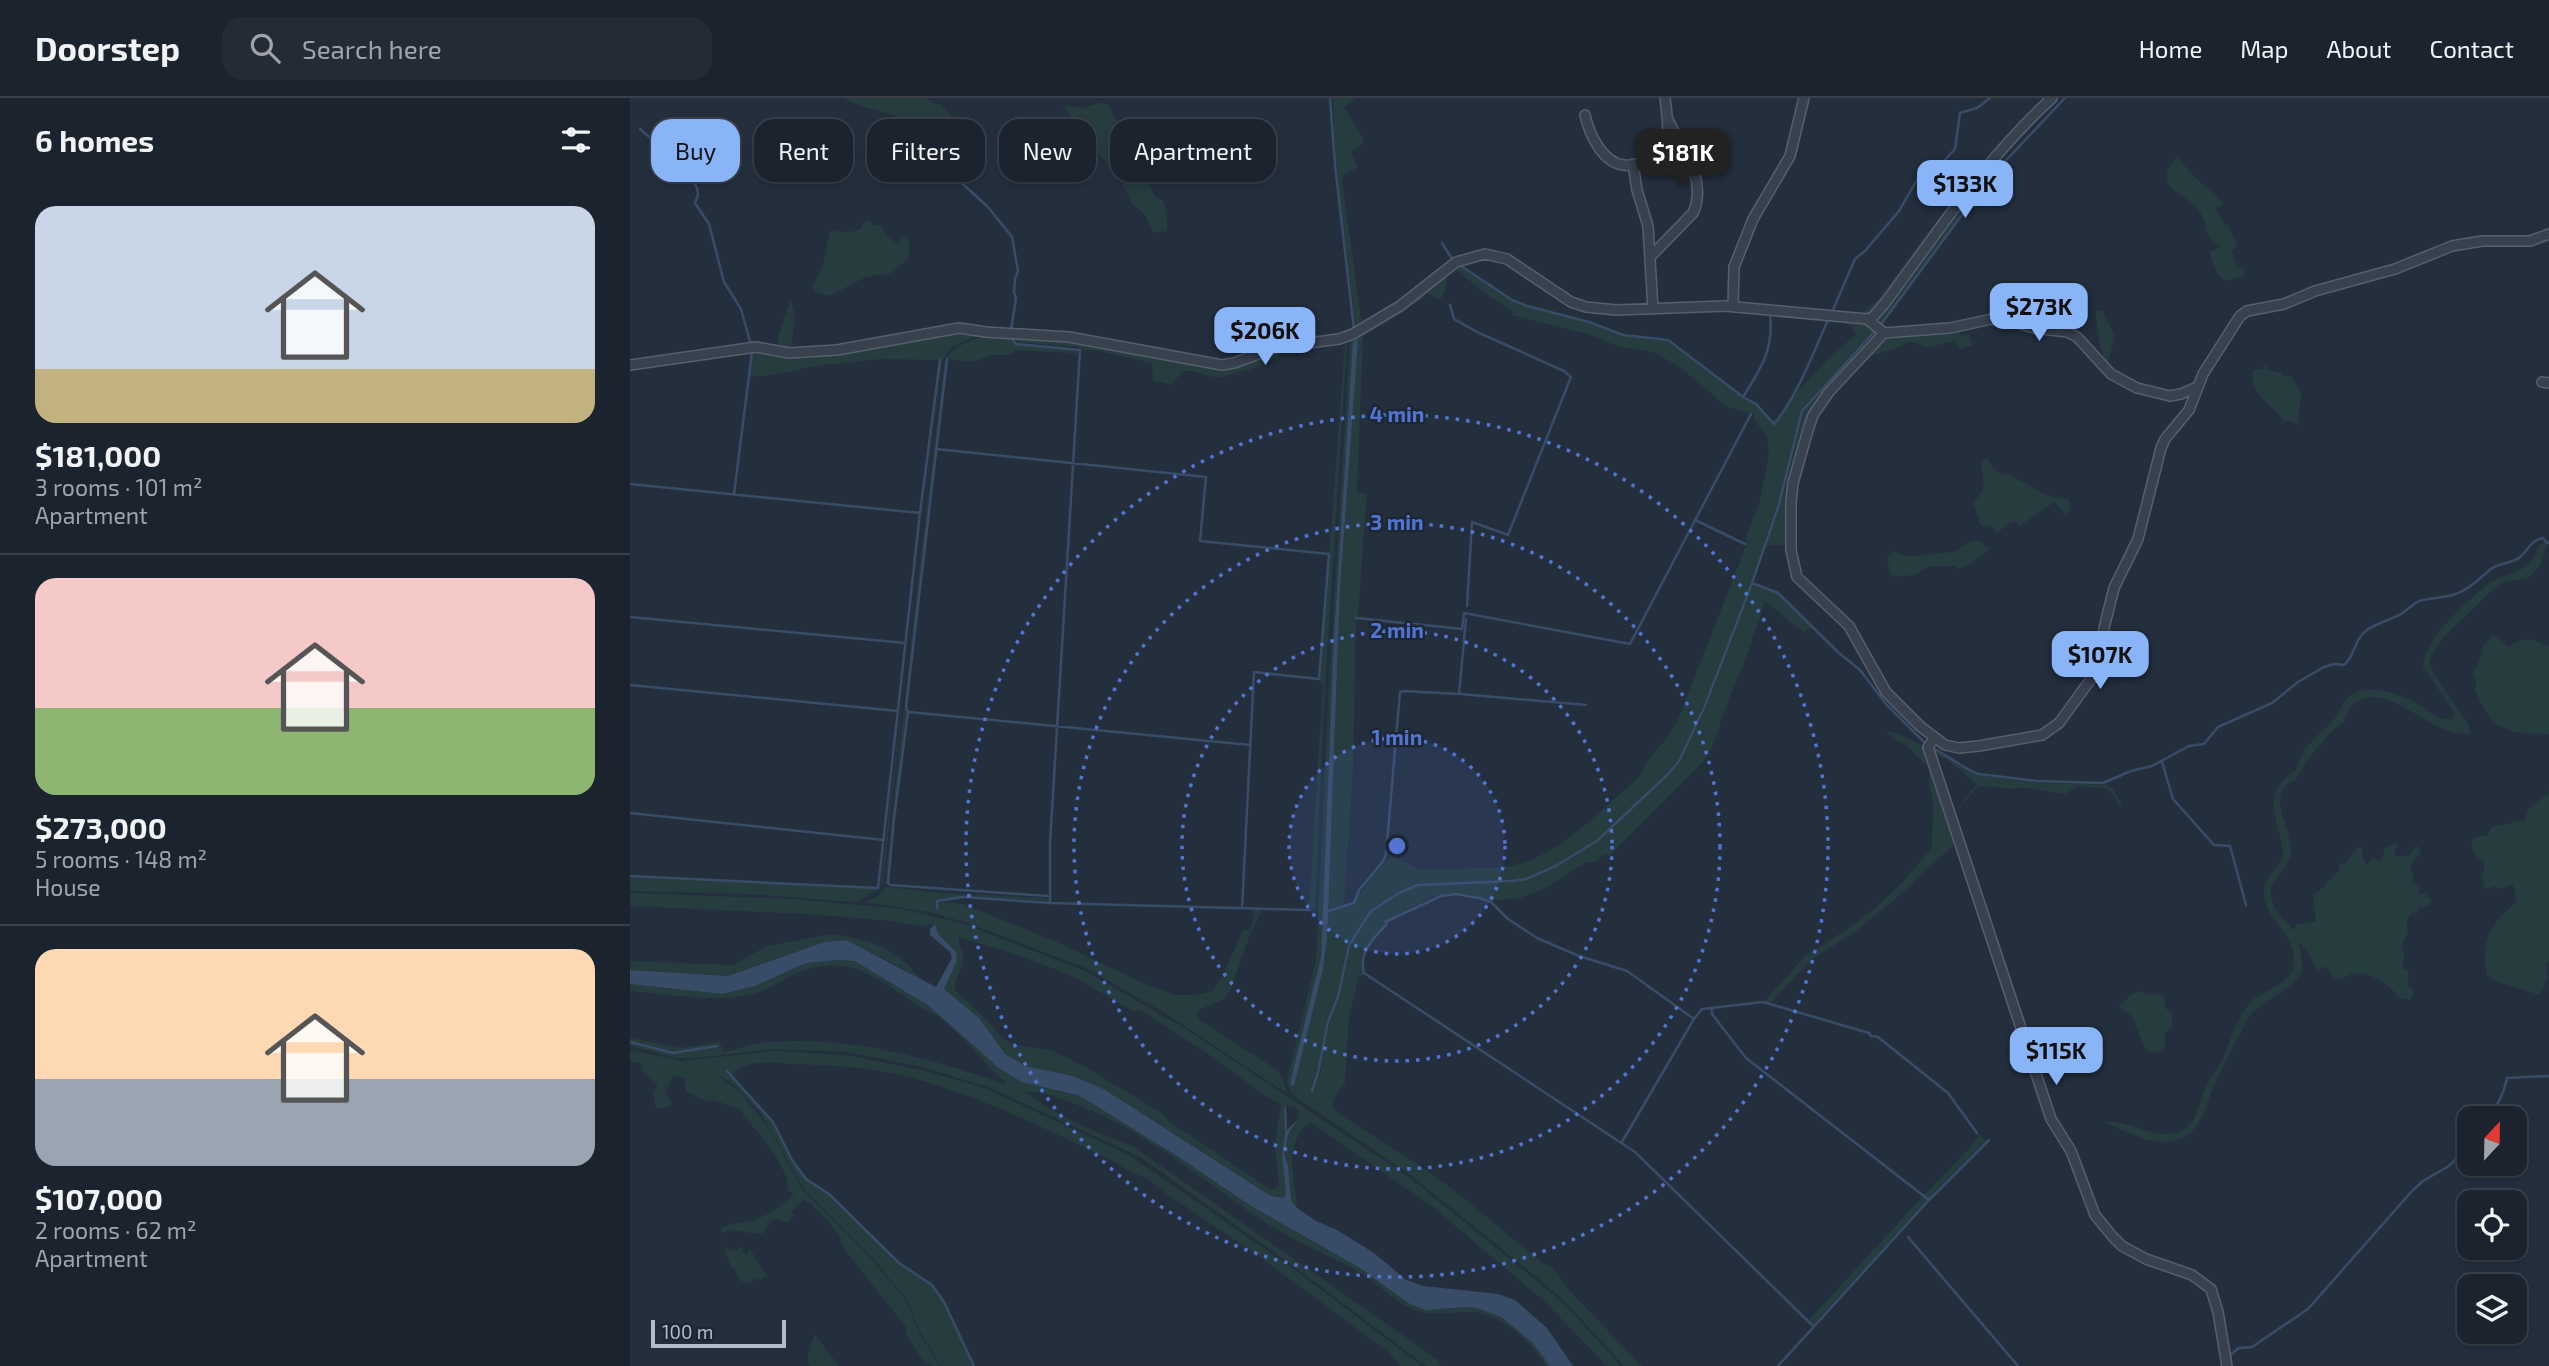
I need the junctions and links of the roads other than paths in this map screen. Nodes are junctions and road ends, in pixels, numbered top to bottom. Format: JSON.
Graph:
{"nodes":[{"id":1,"x":1665,"y":98,"type":"edge"},
{"id":2,"x":1804,"y":98,"type":"edge"},
{"id":3,"x":2052,"y":98,"type":"edge"},
{"id":4,"x":1585,"y":115,"type":"dead end"},
{"id":5,"x":1667,"y":118,"type":"junction"},
{"id":6,"x":1633,"y":164,"type":"junction"},
{"id":7,"x":2549,"y":234,"type":"edge"},
{"id":8,"x":1652,"y":255,"type":"junction"},
{"id":9,"x":1733,"y":307,"type":"junction"},
{"id":10,"x":1653,"y":309,"type":"junction"},
{"id":11,"x":1867,"y":319,"type":"junction"},
{"id":12,"x":1884,"y":333,"type":"junction"},
{"id":13,"x":630,"y":365,"type":"edge"},
{"id":14,"x":2197,"y":387,"type":"junction"},
{"id":15,"x":1934,"y":739,"type":"junction"},
{"id":16,"x":2227,"y":1366,"type":"edge"}],
"edges":[{"from":1,"to":5,"type":"street"},
{"from":2,"to":9,"type":"street"},
{"from":3,"to":11,"type":"street"},
{"from":4,"to":6,"type":"street"},
{"from":5,"to":6,"type":"street"},
{"from":5,"to":8,"type":"street"},
{"from":6,"to":8,"type":"street"},
{"from":7,"to":14,"type":"street"},
{"from":8,"to":10,"type":"street"},
{"from":9,"to":10,"type":"street"},
{"from":9,"to":11,"type":"street"},
{"from":10,"to":13,"type":"street"},
{"from":11,"to":12,"type":"street"},
{"from":12,"to":14,"type":"street"},
{"from":12,"to":15,"type":"street"},
{"from":14,"to":15,"type":"street"},
{"from":15,"to":16,"type":"street"}]}
